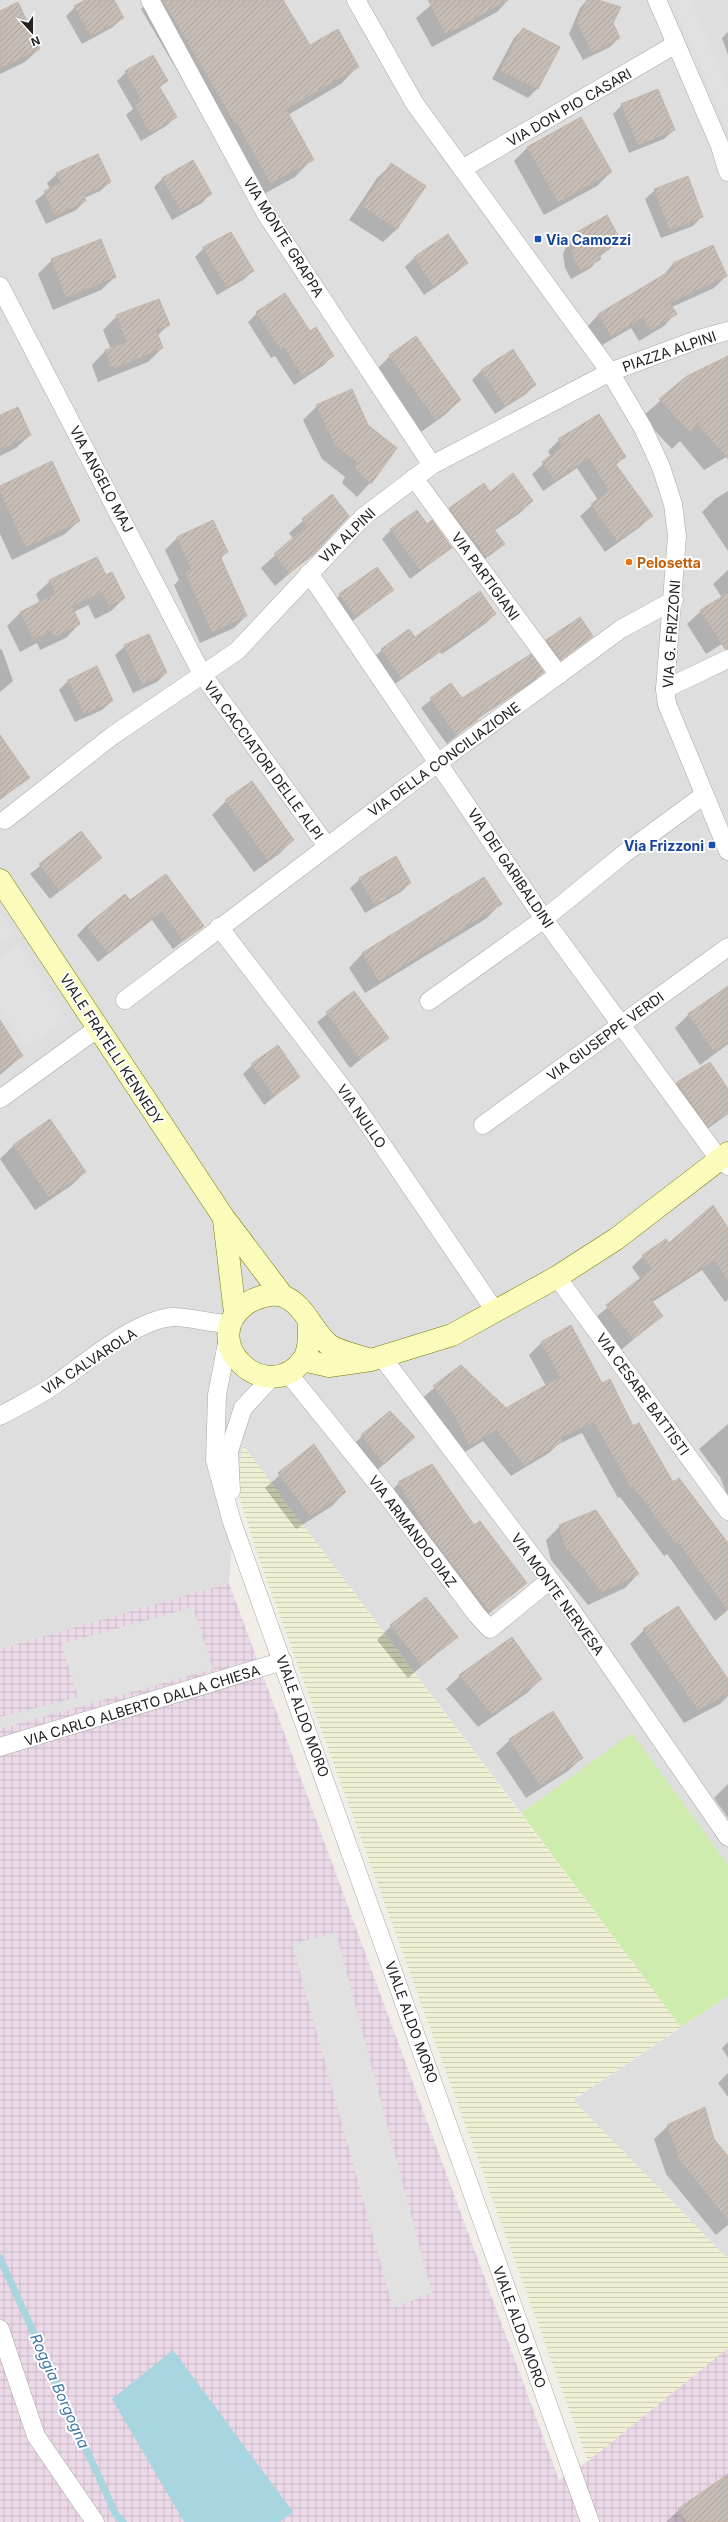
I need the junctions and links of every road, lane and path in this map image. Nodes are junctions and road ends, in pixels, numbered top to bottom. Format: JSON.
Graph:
{"nodes":[{"id":1,"x":150,"y":0,"type":"edge"},
{"id":2,"x":356,"y":0,"type":"edge"},
{"id":3,"x":656,"y":0,"type":"edge"},
{"id":4,"x":676,"y":44,"type":"junction"},
{"id":5,"x":462,"y":169,"type":"junction"},
{"id":6,"x":728,"y":172,"type":"edge"},
{"id":7,"x":0,"y":286,"type":"edge"},
{"id":8,"x":728,"y":331,"type":"edge"},
{"id":9,"x":610,"y":372,"type":"junction"},
{"id":10,"x":432,"y":465,"type":"junction"},
{"id":11,"x":414,"y":478,"type":"junction"},
{"id":12,"x":309,"y":573,"type":"junction"},
{"id":13,"x":674,"y":600,"type":"junction"},
{"id":14,"x":728,"y":659,"type":"edge"},
{"id":15,"x":202,"y":674,"type":"junction"},
{"id":16,"x":559,"y":675,"type":"junction"},
{"id":17,"x":665,"y":690,"type":"junction"},
{"id":18,"x":439,"y":762,"type":"junction"},
{"id":19,"x":704,"y":795,"type":"junction"},
{"id":20,"x":5,"y":820,"type":"dead end"},
{"id":21,"x":327,"y":846,"type":"junction"},
{"id":22,"x":728,"y":851,"type":"edge"},
{"id":23,"x":0,"y":880,"type":"edge"},
{"id":24,"x":544,"y":919,"type":"junction"},
{"id":25,"x":219,"y":927,"type":"junction"},
{"id":26,"x":728,"y":947,"type":"edge"},
{"id":27,"x":125,"y":1000,"type":"dead end"},
{"id":28,"x":429,"y":1001,"type":"dead end"},
{"id":29,"x":621,"y":1024,"type":"junction"},
{"id":30,"x":98,"y":1028,"type":"junction"},
{"id":31,"x":0,"y":1099,"type":"edge"},
{"id":32,"x":483,"y":1125,"type":"dead end"},
{"id":33,"x":725,"y":1159,"type":"edge"},
{"id":34,"x":224,"y":1218,"type":"junction"},
{"id":35,"x":557,"y":1277,"type":"junction"},
{"id":36,"x":282,"y":1295,"type":"junction"},
{"id":37,"x":495,"y":1311,"type":"junction"},
{"id":38,"x":309,"y":1322,"type":"junction"},
{"id":39,"x":231,"y":1325,"type":"junction"},
{"id":40,"x":377,"y":1359,"type":"junction"},
{"id":41,"x":288,"y":1370,"type":"junction"},
{"id":42,"x":0,"y":1416,"type":"edge"},
{"id":43,"x":728,"y":1510,"type":"edge"},
{"id":44,"x":232,"y":1522,"type":"junction"},
{"id":45,"x":550,"y":1580,"type":"junction"},
{"id":46,"x":283,"y":1661,"type":"junction"},
{"id":47,"x":0,"y":1747,"type":"edge"},
{"id":48,"x":728,"y":1836,"type":"edge"},
{"id":49,"x":0,"y":2329,"type":"edge"},
{"id":50,"x":95,"y":2522,"type":"edge"},
{"id":51,"x":590,"y":2522,"type":"edge"}],
"edges":[{"from":1,"to":10,"type":"street","name":"VIA MONTE GRAPPA"},
{"from":2,"to":5,"type":"street"},
{"from":3,"to":4,"type":"street"},
{"from":4,"to":5,"type":"street","name":"VIA DON PIO CASARI"},
{"from":4,"to":6,"type":"street"},
{"from":5,"to":9,"type":"street"},
{"from":7,"to":15,"type":"street","name":"VIA ANGELO MAJ"},
{"from":8,"to":9,"type":"street","name":"PIAZZA ALPINI"},
{"from":9,"to":10,"type":"street","name":"VIA ALPINI"},
{"from":9,"to":13,"type":"street","name":"VIA G. FRIZZONI"},
{"from":10,"to":11,"type":"street","name":"VIA ALPINI"},
{"from":11,"to":12,"type":"street","name":"VIA ALPINI"},
{"from":11,"to":16,"type":"street","name":"VIA PARTIGIANI"},
{"from":12,"to":15,"type":"street","name":"VIA ALPINI"},
{"from":12,"to":18,"type":"street","name":"VIA DEI GARIBALDINI"},
{"from":13,"to":16,"type":"street","name":"VIA DELLA CONCILIAZIONE"},
{"from":13,"to":17,"type":"street","name":"VIA G. FRIZZONI"},
{"from":14,"to":17,"type":"street"},
{"from":15,"to":20,"type":"street","name":"VIA ALPINI"},
{"from":15,"to":21,"type":"street","name":"VIA CACCIATORI DELLE ALPI"},
{"from":16,"to":18,"type":"street","name":"VIA DELLA CONCILIAZIONE"},
{"from":17,"to":19,"type":"street","name":"VIA G. FRIZZONI"},
{"from":18,"to":21,"type":"street","name":"VIA DELLA CONCILIAZIONE"},
{"from":18,"to":24,"type":"street","name":"VIA DEI GARIBALDINI"},
{"from":19,"to":22,"type":"street","name":"VIA G. FRIZZONI"},
{"from":19,"to":24,"type":"street"},
{"from":21,"to":25,"type":"street","name":"VIA DELLA CONCILIAZIONE"},
{"from":23,"to":30,"type":"street","name":"VIALE FRATELLI KENNEDY"},
{"from":24,"to":28,"type":"street"},
{"from":24,"to":29,"type":"street","name":"VIA DEI GARIBALDINI"},
{"from":25,"to":27,"type":"street","name":"VIA DELLA CONCILIAZIONE"},
{"from":25,"to":37,"type":"street","name":"VIA NULLO"},
{"from":26,"to":29,"type":"street","name":"VIA GIUSEPPE VERDI"},
{"from":29,"to":32,"type":"street","name":"VIA GIUSEPPE VERDI"},
{"from":29,"to":33,"type":"street","name":"VIA DEI GARIBALDINI"},
{"from":30,"to":31,"type":"street"},
{"from":30,"to":34,"type":"street","name":"VIALE FRATELLI KENNEDY"},
{"from":33,"to":35,"type":"street"},
{"from":34,"to":36,"type":"street","name":"VIALE FRATELLI KENNEDY"},
{"from":34,"to":39,"type":"street","name":"VIALE FRATELLI KENNEDY"},
{"from":35,"to":37,"type":"street"},
{"from":35,"to":43,"type":"street","name":"VIA CESARE BATTISTI"},
{"from":36,"to":38,"type":"street"},
{"from":36,"to":39,"type":"street"},
{"from":37,"to":40,"type":"street"},
{"from":38,"to":40,"type":"street"},
{"from":38,"to":41,"type":"street"},
{"from":39,"to":41,"type":"street"},
{"from":39,"to":42,"type":"street","name":"VIA CALVAROLA"},
{"from":39,"to":44,"type":"street","name":"VIALE ALDO MORO"},
{"from":40,"to":41,"type":"street"},
{"from":40,"to":45,"type":"street","name":"VIA MONTE NERVESA"},
{"from":41,"to":44,"type":"street","name":"VIALE ALDO MORO"},
{"from":41,"to":45,"type":"street","name":"VIA ARMANDO DIAZ"},
{"from":44,"to":46,"type":"street","name":"VIALE ALDO MORO"},
{"from":45,"to":48,"type":"street","name":"VIA MONTE NERVESA"},
{"from":46,"to":47,"type":"street","name":"VIA CARLO ALBERTO DALLA CHIESA"},
{"from":46,"to":51,"type":"street","name":"VIALE ALDO MORO"},
{"from":49,"to":50,"type":"street"}]}
